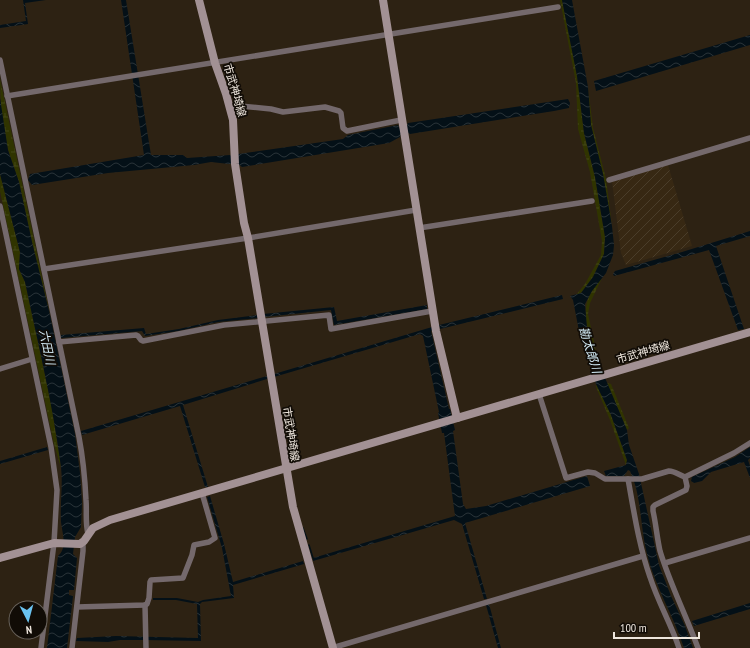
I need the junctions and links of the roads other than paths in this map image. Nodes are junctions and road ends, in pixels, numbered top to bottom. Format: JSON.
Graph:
{"nodes":[{"id":1,"x":199,"y":0,"type":"edge"},
{"id":2,"x":383,"y":0,"type":"edge"},
{"id":3,"x":558,"y":7,"type":"dead end"},
{"id":4,"x":389,"y":35,"type":"junction"},
{"id":5,"x":0,"y":60,"type":"edge"},
{"id":6,"x":215,"y":63,"type":"junction"},
{"id":7,"x":7,"y":96,"type":"junction"},
{"id":8,"x":229,"y":107,"type":"junction"},
{"id":9,"x":402,"y":127,"type":"junction"},
{"id":10,"x":750,"y":138,"type":"edge"},
{"id":11,"x":609,"y":180,"type":"dead end"},
{"id":12,"x":592,"y":201,"type":"dead end"},
{"id":13,"x":0,"y":206,"type":"edge"},
{"id":14,"x":416,"y":210,"type":"junction"},
{"id":15,"x":419,"y":228,"type":"junction"},
{"id":16,"x":248,"y":238,"type":"junction"},
{"id":17,"x":44,"y":269,"type":"junction"},
{"id":18,"x":432,"y":311,"type":"junction"},
{"id":19,"x":262,"y":322,"type":"junction"},
{"id":20,"x":750,"y":333,"type":"edge"},
{"id":21,"x":59,"y":342,"type":"junction"},
{"id":22,"x":32,"y":359,"type":"junction"},
{"id":23,"x":0,"y":369,"type":"edge"},
{"id":24,"x":539,"y":394,"type":"junction"},
{"id":25,"x":455,"y":419,"type":"junction"},
{"id":26,"x":750,"y":443,"type":"edge"},
{"id":27,"x":286,"y":469,"type":"junction"},
{"id":28,"x":685,"y":477,"type":"junction"},
{"id":29,"x":630,"y":479,"type":"junction"},
{"id":30,"x":202,"y":493,"type":"junction"},
{"id":31,"x":88,"y":534,"type":"junction"},
{"id":32,"x":750,"y":538,"type":"edge"},
{"id":33,"x":57,"y":543,"type":"junction"},
{"id":34,"x":80,"y":544,"type":"junction"},
{"id":35,"x":643,"y":556,"type":"junction"},
{"id":36,"x":0,"y":558,"type":"edge"},
{"id":37,"x":665,"y":563,"type":"junction"},
{"id":38,"x":145,"y":605,"type":"junction"},
{"id":39,"x":77,"y":607,"type":"junction"},
{"id":40,"x":41,"y":648,"type":"edge"},
{"id":41,"x":72,"y":648,"type":"edge"},
{"id":42,"x":146,"y":648,"type":"edge"},
{"id":43,"x":333,"y":648,"type":"edge"},
{"id":44,"x":679,"y":648,"type":"edge"},
{"id":45,"x":698,"y":648,"type":"edge"}],
"edges":[{"from":1,"to":6,"type":"main road","name":"市武神埼線"},
{"from":2,"to":4,"type":"main road"},
{"from":3,"to":4,"type":"street"},
{"from":4,"to":6,"type":"street"},
{"from":4,"to":9,"type":"main road"},
{"from":5,"to":7,"type":"street"},
{"from":6,"to":7,"type":"street"},
{"from":6,"to":8,"type":"main road","name":"市武神埼線"},
{"from":7,"to":17,"type":"street"},
{"from":8,"to":9,"type":"street"},
{"from":8,"to":16,"type":"main road","name":"市武神埼線"},
{"from":9,"to":14,"type":"main road"},
{"from":10,"to":11,"type":"street"},
{"from":12,"to":15,"type":"street"},
{"from":13,"to":22,"type":"street"},
{"from":14,"to":15,"type":"main road"},
{"from":14,"to":16,"type":"street"},
{"from":15,"to":18,"type":"main road"},
{"from":16,"to":17,"type":"street"},
{"from":16,"to":19,"type":"main road","name":"市武神埼線"},
{"from":17,"to":21,"type":"street"},
{"from":18,"to":19,"type":"street"},
{"from":18,"to":25,"type":"main road"},
{"from":19,"to":21,"type":"street"},
{"from":19,"to":27,"type":"main road","name":"市武神埼線"},
{"from":20,"to":24,"type":"main road","name":"市武神埼線"},
{"from":21,"to":31,"type":"street"},
{"from":22,"to":23,"type":"street"},
{"from":22,"to":33,"type":"street"},
{"from":24,"to":25,"type":"main road","name":"市武神埼線"},
{"from":24,"to":29,"type":"street"},
{"from":25,"to":27,"type":"main road","name":"市武神埼線"},
{"from":26,"to":28,"type":"street"},
{"from":27,"to":30,"type":"main road"},
{"from":27,"to":43,"type":"main road"},
{"from":28,"to":29,"type":"street"},
{"from":28,"to":37,"type":"street"},
{"from":29,"to":35,"type":"street"},
{"from":30,"to":31,"type":"main road"},
{"from":30,"to":38,"type":"street"},
{"from":31,"to":34,"type":"main road"},
{"from":32,"to":37,"type":"street"},
{"from":33,"to":34,"type":"main road"},
{"from":33,"to":36,"type":"main road"},
{"from":33,"to":40,"type":"street"},
{"from":34,"to":39,"type":"street"},
{"from":35,"to":43,"type":"street"},
{"from":35,"to":44,"type":"street"},
{"from":37,"to":45,"type":"street"},
{"from":38,"to":39,"type":"street"},
{"from":38,"to":42,"type":"street"},
{"from":39,"to":41,"type":"street"}]}
